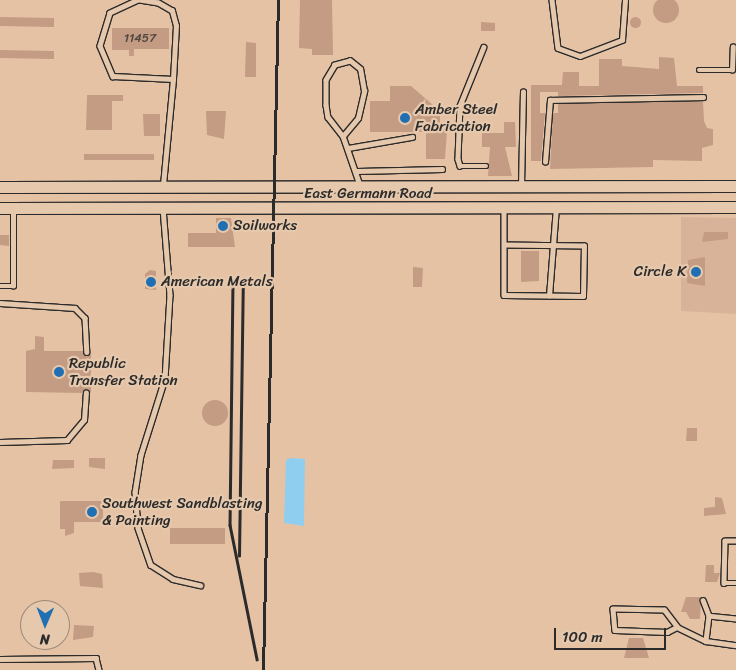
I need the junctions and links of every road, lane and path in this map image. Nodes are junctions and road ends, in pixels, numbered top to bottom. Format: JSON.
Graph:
{"nodes":[{"id":1,"x":552,"y":0,"type":"edge"},
{"id":2,"x":625,"y":0,"type":"edge"},
{"id":3,"x":733,"y":47,"type":"dead end"},
{"id":4,"x":484,"y":48,"type":"dead end"},
{"id":5,"x":699,"y":70,"type":"dead end"},
{"id":6,"x":173,"y":79,"type":"junction"},
{"id":7,"x":523,"y":92,"type":"dead end"},
{"id":8,"x":703,"y":98,"type":"dead end"},
{"id":9,"x":343,"y":136,"type":"junction"},
{"id":10,"x":412,"y":137,"type":"dead end"},
{"id":11,"x":348,"y":148,"type":"junction"},
{"id":12,"x":545,"y":162,"type":"dead end"},
{"id":13,"x":486,"y":166,"type":"dead end"},
{"id":14,"x":442,"y":169,"type":"dead end"},
{"id":15,"x":357,"y":170,"type":"junction"},
{"id":16,"x":736,"y":186,"type":"edge"},
{"id":17,"x":0,"y":187,"type":"edge"},
{"id":18,"x":163,"y":187,"type":"junction"},
{"id":19,"x":360,"y":187,"type":"junction"},
{"id":20,"x":461,"y":187,"type":"junction"},
{"id":21,"x":503,"y":187,"type":"junction"},
{"id":22,"x":521,"y":187,"type":"junction"},
{"id":23,"x":162,"y":207,"type":"junction"},
{"id":24,"x":736,"y":207,"type":"edge"},
{"id":25,"x":0,"y":208,"type":"edge"},
{"id":26,"x":13,"y":208,"type":"junction"},
{"id":27,"x":556,"y":208,"type":"junction"},
{"id":28,"x":360,"y":209,"type":"junction"},
{"id":29,"x":461,"y":209,"type":"junction"},
{"id":30,"x":504,"y":209,"type":"junction"},
{"id":31,"x":505,"y":245,"type":"junction"},
{"id":32,"x":556,"y":246,"type":"junction"},
{"id":33,"x":0,"y":286,"type":"edge"},
{"id":34,"x":549,"y":296,"type":"junction"},
{"id":35,"x":0,"y":303,"type":"edge"},
{"id":36,"x":87,"y":352,"type":"dead end"},
{"id":37,"x":86,"y":393,"type":"dead end"},
{"id":38,"x":0,"y":442,"type":"edge"},
{"id":39,"x":736,"y":541,"type":"edge"},
{"id":40,"x":736,"y":583,"type":"edge"},
{"id":41,"x":200,"y":585,"type":"dead end"},
{"id":42,"x":703,"y":600,"type":"dead end"},
{"id":43,"x":708,"y":616,"type":"junction"},
{"id":44,"x":736,"y":619,"type":"edge"},
{"id":45,"x":677,"y":628,"type":"junction"},
{"id":46,"x":706,"y":641,"type":"junction"},
{"id":47,"x":736,"y":646,"type":"edge"},
{"id":48,"x":0,"y":659,"type":"edge"},
{"id":49,"x":100,"y":670,"type":"edge"}],
"edges":[{"from":1,"to":2,"type":"lane"},
{"from":3,"to":5,"type":"lane"},
{"from":4,"to":13,"type":"lane"},
{"from":6,"to":6,"type":"lane"},
{"from":6,"to":18,"type":"lane"},
{"from":7,"to":22,"type":"lane"},
{"from":8,"to":12,"type":"lane"},
{"from":9,"to":9,"type":"lane"},
{"from":9,"to":11,"type":"lane"},
{"from":10,"to":11,"type":"lane"},
{"from":11,"to":15,"type":"lane"},
{"from":14,"to":15,"type":"lane"},
{"from":15,"to":19,"type":"lane"},
{"from":16,"to":22,"type":"main road","name":"East Germann Road"},
{"from":17,"to":18,"type":"main road","name":"East Germann Road"},
{"from":18,"to":19,"type":"main road","name":"East Germann Road"},
{"from":18,"to":23,"type":"main road"},
{"from":19,"to":20,"type":"main road","name":"East Germann Road"},
{"from":19,"to":28,"type":"main road"},
{"from":20,"to":21,"type":"main road","name":"East Germann Road"},
{"from":20,"to":29,"type":"main road"},
{"from":21,"to":22,"type":"main road","name":"East Germann Road"},
{"from":21,"to":30,"type":"main road"},
{"from":23,"to":26,"type":"main road","name":"East Germann Road"},
{"from":23,"to":28,"type":"main road","name":"East Germann Road"},
{"from":23,"to":41,"type":"lane"},
{"from":24,"to":27,"type":"main road","name":"East Germann Road"},
{"from":25,"to":26,"type":"main road","name":"East Germann Road"},
{"from":26,"to":33,"type":"lane"},
{"from":27,"to":30,"type":"main road","name":"East Germann Road"},
{"from":27,"to":32,"type":"lane"},
{"from":28,"to":29,"type":"main road","name":"East Germann Road"},
{"from":29,"to":30,"type":"main road","name":"East Germann Road"},
{"from":30,"to":31,"type":"lane"},
{"from":31,"to":32,"type":"lane"},
{"from":31,"to":34,"type":"lane"},
{"from":32,"to":34,"type":"lane"},
{"from":32,"to":34,"type":"lane"},
{"from":35,"to":36,"type":"lane"},
{"from":37,"to":38,"type":"lane"},
{"from":39,"to":40,"type":"lane"},
{"from":42,"to":43,"type":"lane"},
{"from":43,"to":44,"type":"lane"},
{"from":43,"to":46,"type":"lane"},
{"from":45,"to":45,"type":"lane"},
{"from":45,"to":46,"type":"lane"},
{"from":46,"to":47,"type":"lane"},
{"from":48,"to":49,"type":"lane"}]}
